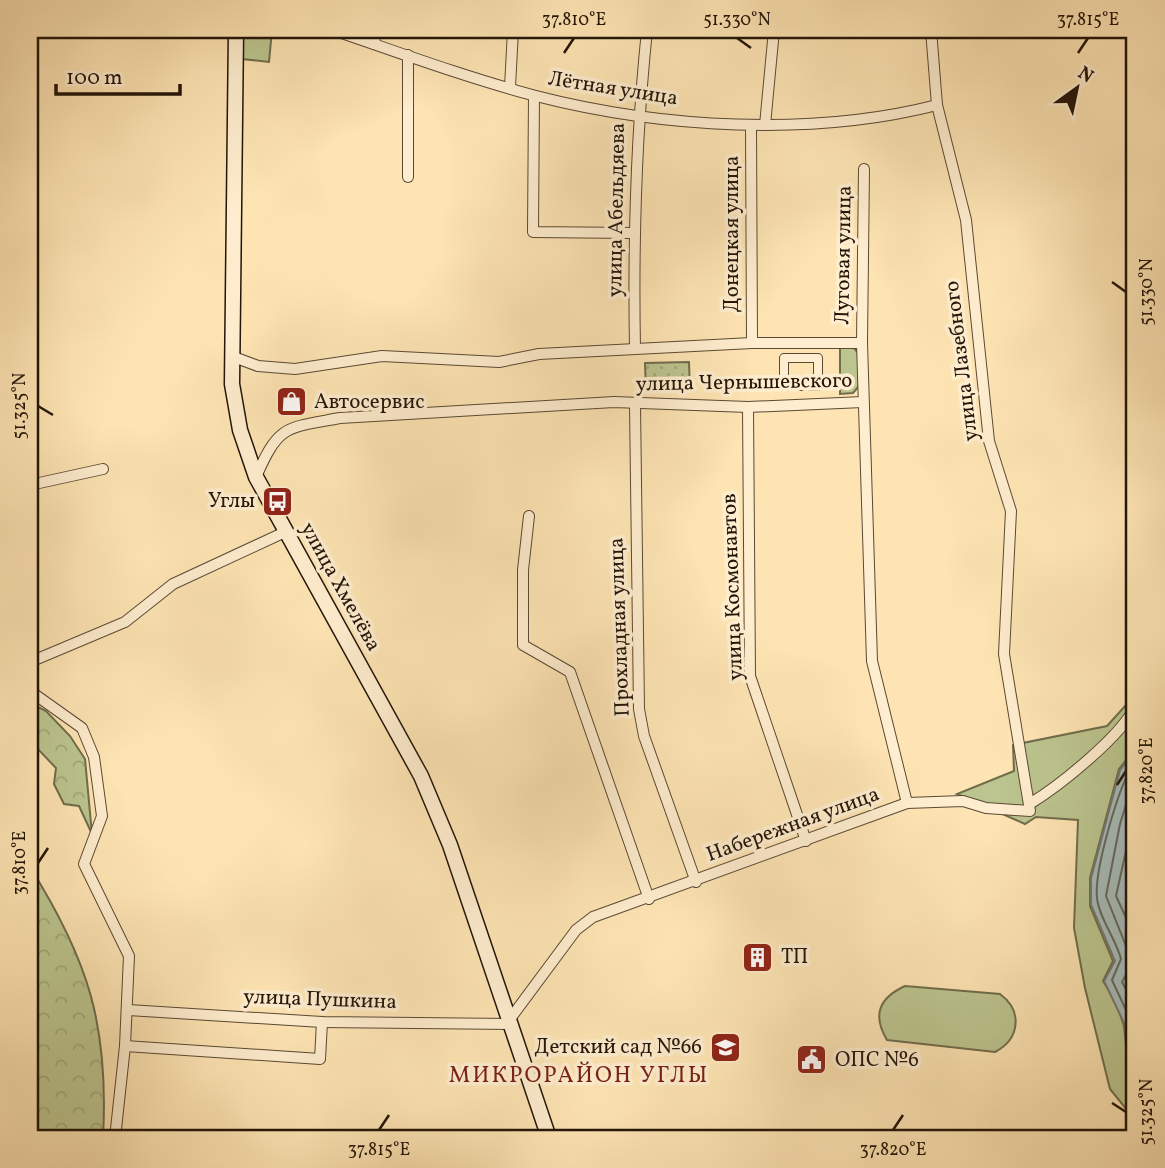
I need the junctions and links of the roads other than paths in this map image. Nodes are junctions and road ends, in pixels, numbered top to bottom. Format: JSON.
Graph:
{"nodes":[{"id":1,"x":236,"y":30,"type":"edge"},
{"id":2,"x":333,"y":30,"type":"edge"},
{"id":3,"x":376,"y":30,"type":"edge"},
{"id":4,"x":513,"y":30,"type":"edge"},
{"id":5,"x":647,"y":30,"type":"edge"},
{"id":6,"x":774,"y":30,"type":"edge"},
{"id":7,"x":931,"y":30,"type":"edge"},
{"id":8,"x":374,"y":44,"type":"junction"},
{"id":9,"x":408,"y":55,"type":"junction"},
{"id":10,"x":510,"y":86,"type":"junction"},
{"id":11,"x":534,"y":96,"type":"junction"},
{"id":12,"x":937,"y":105,"type":"junction"},
{"id":13,"x":638,"y":117,"type":"junction"},
{"id":14,"x":751,"y":125,"type":"junction"},
{"id":15,"x":765,"y":125,"type":"junction"},
{"id":16,"x":864,"y":169,"type":"dead end"},
{"id":17,"x":408,"y":177,"type":"dead end"},
{"id":18,"x":632,"y":233,"type":"junction"},
{"id":19,"x":752,"y":343,"type":"junction"},
{"id":20,"x":862,"y":343,"type":"junction"},
{"id":21,"x":635,"y":349,"type":"junction"},
{"id":22,"x":231,"y":356,"type":"junction"},
{"id":23,"x":784,"y":358,"type":"joint"},
{"id":24,"x":863,"y":402,"type":"junction"},
{"id":25,"x":635,"y":405,"type":"junction"},
{"id":26,"x":748,"y":407,"type":"junction"},
{"id":27,"x":103,"y":469,"type":"dead end"},
{"id":28,"x":256,"y":477,"type":"junction"},
{"id":29,"x":30,"y":485,"type":"edge"},
{"id":30,"x":529,"y":516,"type":"dead end"},
{"id":31,"x":285,"y":532,"type":"junction"},
{"id":32,"x":30,"y":662,"type":"edge"},
{"id":33,"x":30,"y":691,"type":"edge"},
{"id":34,"x":1135,"y":706,"type":"edge"},
{"id":35,"x":906,"y":803,"type":"junction"},
{"id":36,"x":1030,"y":807,"type":"junction"},
{"id":37,"x":806,"y":841,"type":"junction"},
{"id":38,"x":696,"y":882,"type":"junction"},
{"id":39,"x":649,"y":899,"type":"junction"},
{"id":40,"x":128,"y":1010,"type":"junction"},
{"id":41,"x":511,"y":1021,"type":"junction"},
{"id":42,"x":322,"y":1022,"type":"junction"},
{"id":43,"x":125,"y":1046,"type":"junction"},
{"id":44,"x":115,"y":1138,"type":"edge"},
{"id":45,"x":549,"y":1138,"type":"edge"}],
"edges":[{"from":1,"to":22,"type":"main road","name":"улица Хмелёва"},
{"from":2,"to":8,"type":"street","name":"Лётная улица"},
{"from":3,"to":8,"type":"street"},
{"from":4,"to":10,"type":"street"},
{"from":5,"to":13,"type":"street","name":"улица Абельдяева"},
{"from":6,"to":15,"type":"street"},
{"from":7,"to":12,"type":"street","name":"улица Лазебного"},
{"from":8,"to":9,"type":"street","name":"Лётная улица"},
{"from":9,"to":10,"type":"street","name":"Лётная улица"},
{"from":9,"to":17,"type":"street"},
{"from":10,"to":11,"type":"street","name":"Лётная улица"},
{"from":11,"to":13,"type":"street","name":"Лётная улица"},
{"from":11,"to":18,"type":"street"},
{"from":12,"to":15,"type":"street","name":"Лётная улица"},
{"from":12,"to":36,"type":"street","name":"улица Лазебного"},
{"from":13,"to":14,"type":"street","name":"Лётная улица"},
{"from":13,"to":18,"type":"street","name":"улица Абельдяева"},
{"from":14,"to":15,"type":"street","name":"Лётная улица"},
{"from":14,"to":19,"type":"street","name":"Донецкая улица"},
{"from":16,"to":20,"type":"street","name":"Луговая улица"},
{"from":18,"to":21,"type":"street","name":"улица Абельдяева"},
{"from":19,"to":20,"type":"street","name":"улица Чернышевского"},
{"from":19,"to":21,"type":"street","name":"улица Чернышевского"},
{"from":20,"to":24,"type":"street","name":"улица Чернышевского"},
{"from":21,"to":22,"type":"street","name":"улица Чернышевского"},
{"from":22,"to":28,"type":"main road","name":"улица Хмелёва"},
{"from":23,"to":23,"type":"street"},
{"from":24,"to":26,"type":"street","name":"улица Чернышевского"},
{"from":24,"to":35,"type":"street","name":"Набережная улица"},
{"from":25,"to":26,"type":"street","name":"улица Чернышевского"},
{"from":25,"to":28,"type":"street","name":"улица Чернышевского"},
{"from":25,"to":38,"type":"street","name":"Прохладная улица"},
{"from":26,"to":37,"type":"street","name":"улица Космонавтов"},
{"from":27,"to":29,"type":"street"},
{"from":28,"to":31,"type":"main road","name":"улица Хмелёва"},
{"from":30,"to":39,"type":"street"},
{"from":31,"to":32,"type":"street"},
{"from":31,"to":41,"type":"main road","name":"улица Хмелёва"},
{"from":33,"to":40,"type":"street"},
{"from":34,"to":36,"type":"street"},
{"from":35,"to":36,"type":"street"},
{"from":35,"to":37,"type":"street","name":"Набережная улица"},
{"from":37,"to":38,"type":"street","name":"Набережная улица"},
{"from":38,"to":39,"type":"street","name":"Набережная улица"},
{"from":39,"to":41,"type":"street","name":"Набережная улица"},
{"from":40,"to":42,"type":"street","name":"улица Пушкина"},
{"from":40,"to":43,"type":"street"},
{"from":41,"to":42,"type":"street","name":"улица Пушкина"},
{"from":41,"to":45,"type":"main road","name":"улица Хмелёва"},
{"from":42,"to":43,"type":"street"},
{"from":43,"to":44,"type":"street"}]}
